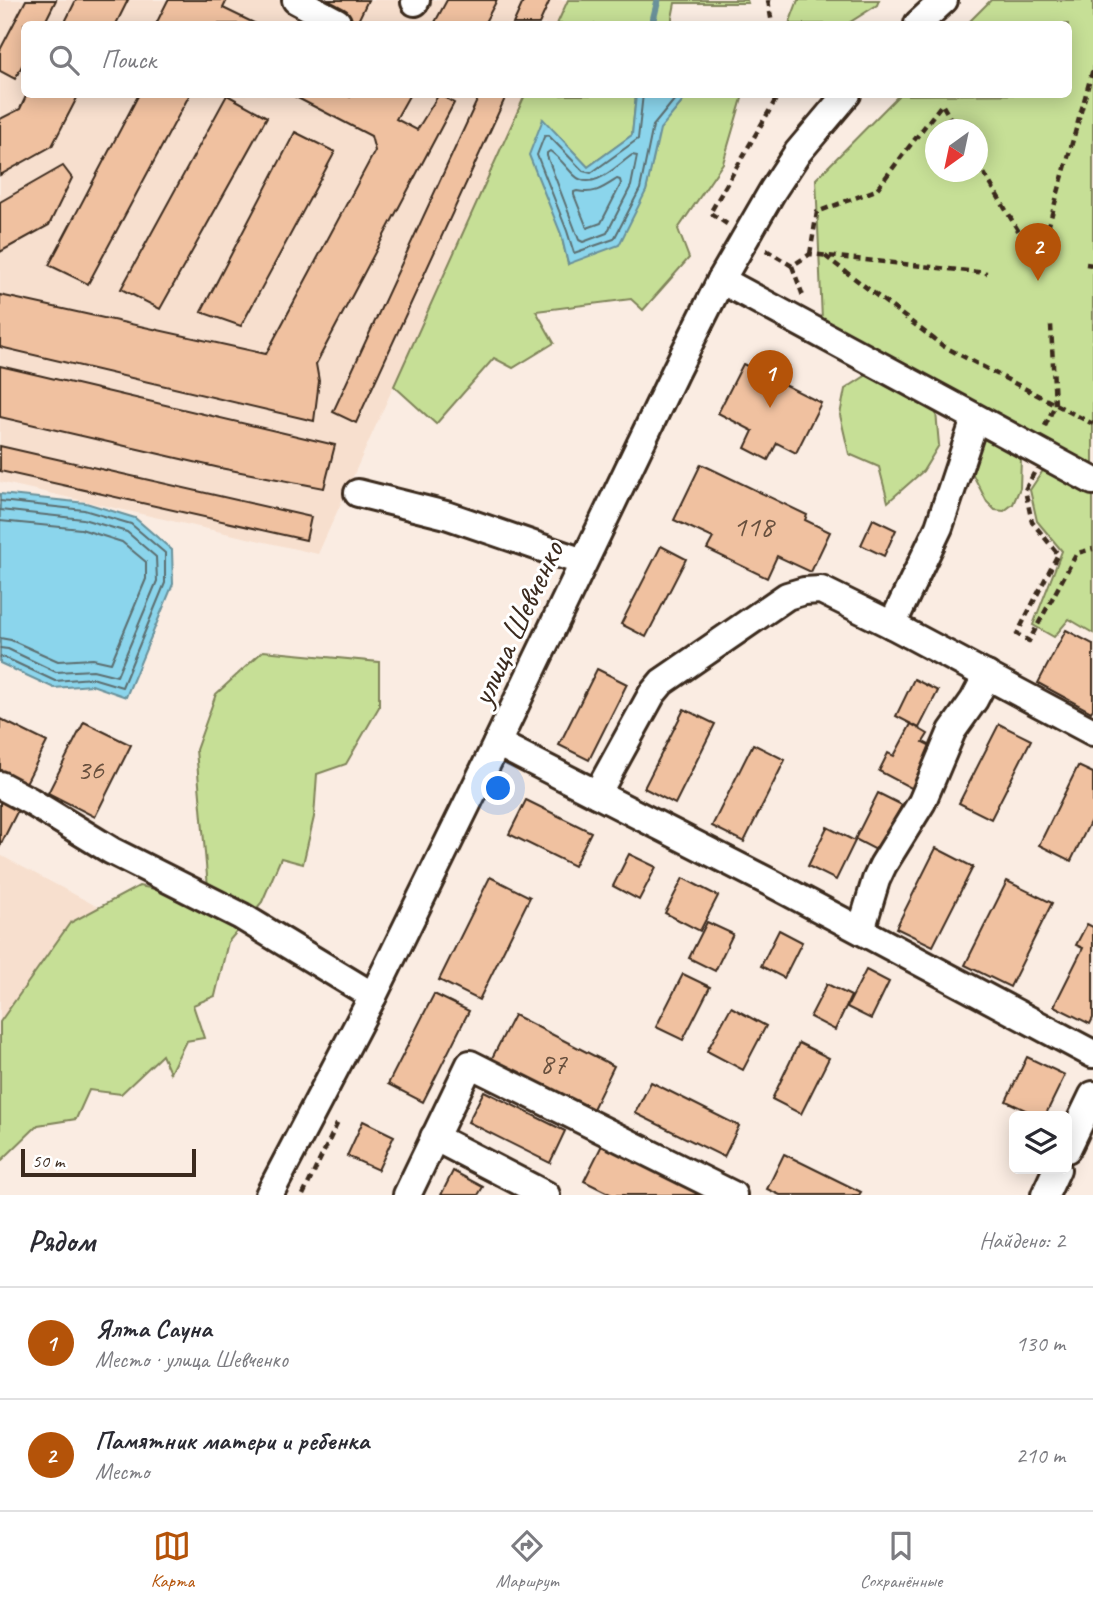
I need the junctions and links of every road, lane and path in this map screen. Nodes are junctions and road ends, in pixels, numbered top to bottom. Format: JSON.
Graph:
{"nodes":[{"id":1,"x":296,"y":0,"type":"edge"},
{"id":2,"x":768,"y":0,"type":"edge"},
{"id":3,"x":944,"y":0,"type":"edge"},
{"id":4,"x":335,"y":21,"type":"edge"},
{"id":5,"x":772,"y":21,"type":"edge"},
{"id":6,"x":921,"y":21,"type":"edge"},
{"id":7,"x":1093,"y":69,"type":"edge"},
{"id":8,"x":777,"y":98,"type":"edge"},
{"id":9,"x":844,"y":98,"type":"edge"},
{"id":10,"x":930,"y":119,"type":"edge"},
{"id":11,"x":951,"y":119,"type":"edge"},
{"id":12,"x":925,"y":126,"type":"edge"},
{"id":13,"x":988,"y":180,"type":"edge"},
{"id":14,"x":1048,"y":228,"type":"dead end"},
{"id":15,"x":1019,"y":232,"type":"dead end"},
{"id":16,"x":746,"y":237,"type":"junction"},
{"id":17,"x":810,"y":254,"type":"junction"},
{"id":18,"x":825,"y":256,"type":"junction"},
{"id":19,"x":1086,"y":264,"type":"dead end"},
{"id":20,"x":1093,"y":265,"type":"edge"},
{"id":21,"x":987,"y":273,"type":"dead end"},
{"id":22,"x":721,"y":280,"type":"junction"},
{"id":23,"x":1051,"y":325,"type":"dead end"},
{"id":24,"x":1055,"y":405,"type":"junction"},
{"id":25,"x":975,"y":419,"type":"junction"},
{"id":26,"x":1093,"y":424,"type":"edge"},
{"id":27,"x":1045,"y":426,"type":"dead end"},
{"id":28,"x":1038,"y":464,"type":"dead end"},
{"id":29,"x":1093,"y":481,"type":"edge"},
{"id":30,"x":358,"y":493,"type":"dead end"},
{"id":31,"x":1093,"y":549,"type":"edge"},
{"id":32,"x":583,"y":562,"type":"junction"},
{"id":33,"x":892,"y":625,"type":"junction"},
{"id":34,"x":986,"y":675,"type":"junction"},
{"id":35,"x":1093,"y":732,"type":"edge"},
{"id":36,"x":497,"y":743,"type":"junction"},
{"id":37,"x":0,"y":785,"type":"edge"},
{"id":38,"x":597,"y":794,"type":"junction"},
{"id":39,"x":861,"y":930,"type":"junction"},
{"id":40,"x":373,"y":996,"type":"junction"},
{"id":41,"x":1093,"y":1054,"type":"edge"},
{"id":42,"x":1093,"y":1095,"type":"edge"},
{"id":43,"x":342,"y":1113,"type":"dead end"},
{"id":44,"x":435,"y":1137,"type":"junction"},
{"id":45,"x":1072,"y":1139,"type":"edge"},
{"id":46,"x":1055,"y":1174,"type":"edge"},
{"id":47,"x":269,"y":1195,"type":"edge"},
{"id":48,"x":303,"y":1195,"type":"edge"},
{"id":49,"x":407,"y":1195,"type":"edge"},
{"id":50,"x":546,"y":1195,"type":"edge"},
{"id":51,"x":733,"y":1195,"type":"edge"},
{"id":52,"x":1045,"y":1195,"type":"edge"}],
"edges":[{"from":1,"to":4,"type":"street"},
{"from":2,"to":5,"type":"path"},
{"from":3,"to":6,"type":"street"},
{"from":7,"to":14,"type":"path"},
{"from":8,"to":16,"type":"path"},
{"from":9,"to":16,"type":"street","name":"улица Шевченко"},
{"from":10,"to":11,"type":"path"},
{"from":12,"to":17,"type":"path"},
{"from":13,"to":15,"type":"path"},
{"from":16,"to":17,"type":"path"},
{"from":16,"to":22,"type":"street","name":"улица Шевченко"},
{"from":17,"to":18,"type":"path"},
{"from":18,"to":21,"type":"path"},
{"from":18,"to":24,"type":"path"},
{"from":19,"to":20,"type":"path"},
{"from":22,"to":25,"type":"street"},
{"from":22,"to":32,"type":"street","name":"улица Шевченко"},
{"from":23,"to":24,"type":"path"},
{"from":24,"to":26,"type":"path"},
{"from":24,"to":27,"type":"path"},
{"from":25,"to":29,"type":"street"},
{"from":25,"to":33,"type":"street"},
{"from":28,"to":31,"type":"path"},
{"from":30,"to":32,"type":"street"},
{"from":32,"to":36,"type":"street","name":"улица Шевченко"},
{"from":33,"to":34,"type":"street"},
{"from":33,"to":38,"type":"street"},
{"from":34,"to":35,"type":"street"},
{"from":34,"to":39,"type":"street"},
{"from":36,"to":38,"type":"street"},
{"from":36,"to":40,"type":"street","name":"улица Шевченко"},
{"from":37,"to":40,"type":"street"},
{"from":38,"to":39,"type":"street"},
{"from":39,"to":41,"type":"street"},
{"from":40,"to":47,"type":"street","name":"улица Шевченко"},
{"from":42,"to":45,"type":"street"},
{"from":43,"to":48,"type":"path"},
{"from":44,"to":49,"type":"street"},
{"from":44,"to":50,"type":"street"},
{"from":44,"to":51,"type":"street"},
{"from":46,"to":52,"type":"street"}]}
